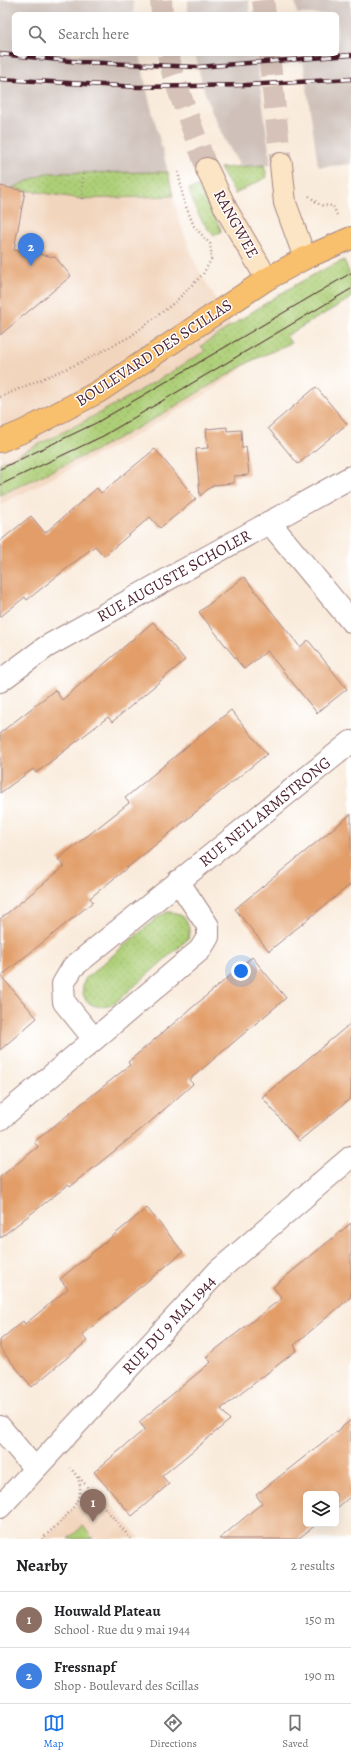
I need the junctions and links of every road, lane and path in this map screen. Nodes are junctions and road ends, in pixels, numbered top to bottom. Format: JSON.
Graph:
{"nodes":[{"id":1,"x":281,"y":164,"type":"tunnel mouth"},
{"id":2,"x":207,"y":169,"type":"tunnel mouth"},
{"id":3,"x":178,"y":171,"type":"dead end"},
{"id":4,"x":83,"y":173,"type":"dead end"},
{"id":5,"x":306,"y":193,"type":"dead end"},
{"id":6,"x":82,"y":199,"type":"dead end"},
{"id":7,"x":336,"y":212,"type":"dead end"},
{"id":8,"x":351,"y":238,"type":"edge"},
{"id":9,"x":305,"y":258,"type":"junction"},
{"id":10,"x":267,"y":279,"type":"junction"},
{"id":11,"x":0,"y":397,"type":"edge"},
{"id":12,"x":0,"y":441,"type":"edge"},
{"id":13,"x":351,"y":477,"type":"edge"},
{"id":14,"x":269,"y":522,"type":"junction"},
{"id":15,"x":351,"y":621,"type":"edge"},
{"id":16,"x":0,"y":681,"type":"edge"},
{"id":17,"x":351,"y":742,"type":"edge"},
{"id":18,"x":178,"y":881,"type":"junction"},
{"id":19,"x":94,"y":1040,"type":"junction"},
{"id":20,"x":0,"y":1119,"type":"edge"},
{"id":21,"x":351,"y":1156,"type":"edge"},
{"id":22,"x":0,"y":1427,"type":"edge"},
{"id":23,"x":52,"y":1451,"type":"junction"},
{"id":24,"x":35,"y":1469,"type":"junction"},
{"id":25,"x":78,"y":1476,"type":"junction"},
{"id":26,"x":0,"y":1507,"type":"edge"},
{"id":27,"x":42,"y":1539,"type":"edge"},
{"id":28,"x":131,"y":1539,"type":"edge"}],
"edges":[{"from":1,"to":9,"type":"main road"},
{"from":2,"to":10,"type":"main road","name":"RANGWEE"},
{"from":3,"to":11,"type":"path"},
{"from":4,"to":6,"type":"path"},
{"from":5,"to":7,"type":"path"},
{"from":8,"to":9,"type":"main road","name":"BOULEVARD DES SCILLAS"},
{"from":9,"to":10,"type":"main road","name":"BOULEVARD DES SCILLAS"},
{"from":10,"to":12,"type":"main road","name":"BOULEVARD DES SCILLAS"},
{"from":13,"to":14,"type":"street","name":"RUE AUGUSTE SCHOLER"},
{"from":14,"to":15,"type":"street"},
{"from":14,"to":16,"type":"street","name":"RUE AUGUSTE SCHOLER"},
{"from":17,"to":18,"type":"street","name":"RUE NEIL ARMSTRONG"},
{"from":18,"to":19,"type":"street"},
{"from":18,"to":19,"type":"street","name":"RUE NEIL ARMSTRONG"},
{"from":19,"to":20,"type":"street"},
{"from":21,"to":23,"type":"street","name":"RUE DU 9 MAI 1944"},
{"from":22,"to":24,"type":"street"},
{"from":23,"to":24,"type":"street","name":"RUE DU 9 MAI 1944"},
{"from":23,"to":25,"type":"path"},
{"from":24,"to":26,"type":"street","name":"RUE DU 9 MAI 1944"},
{"from":25,"to":27,"type":"path"},
{"from":25,"to":28,"type":"path"}]}
